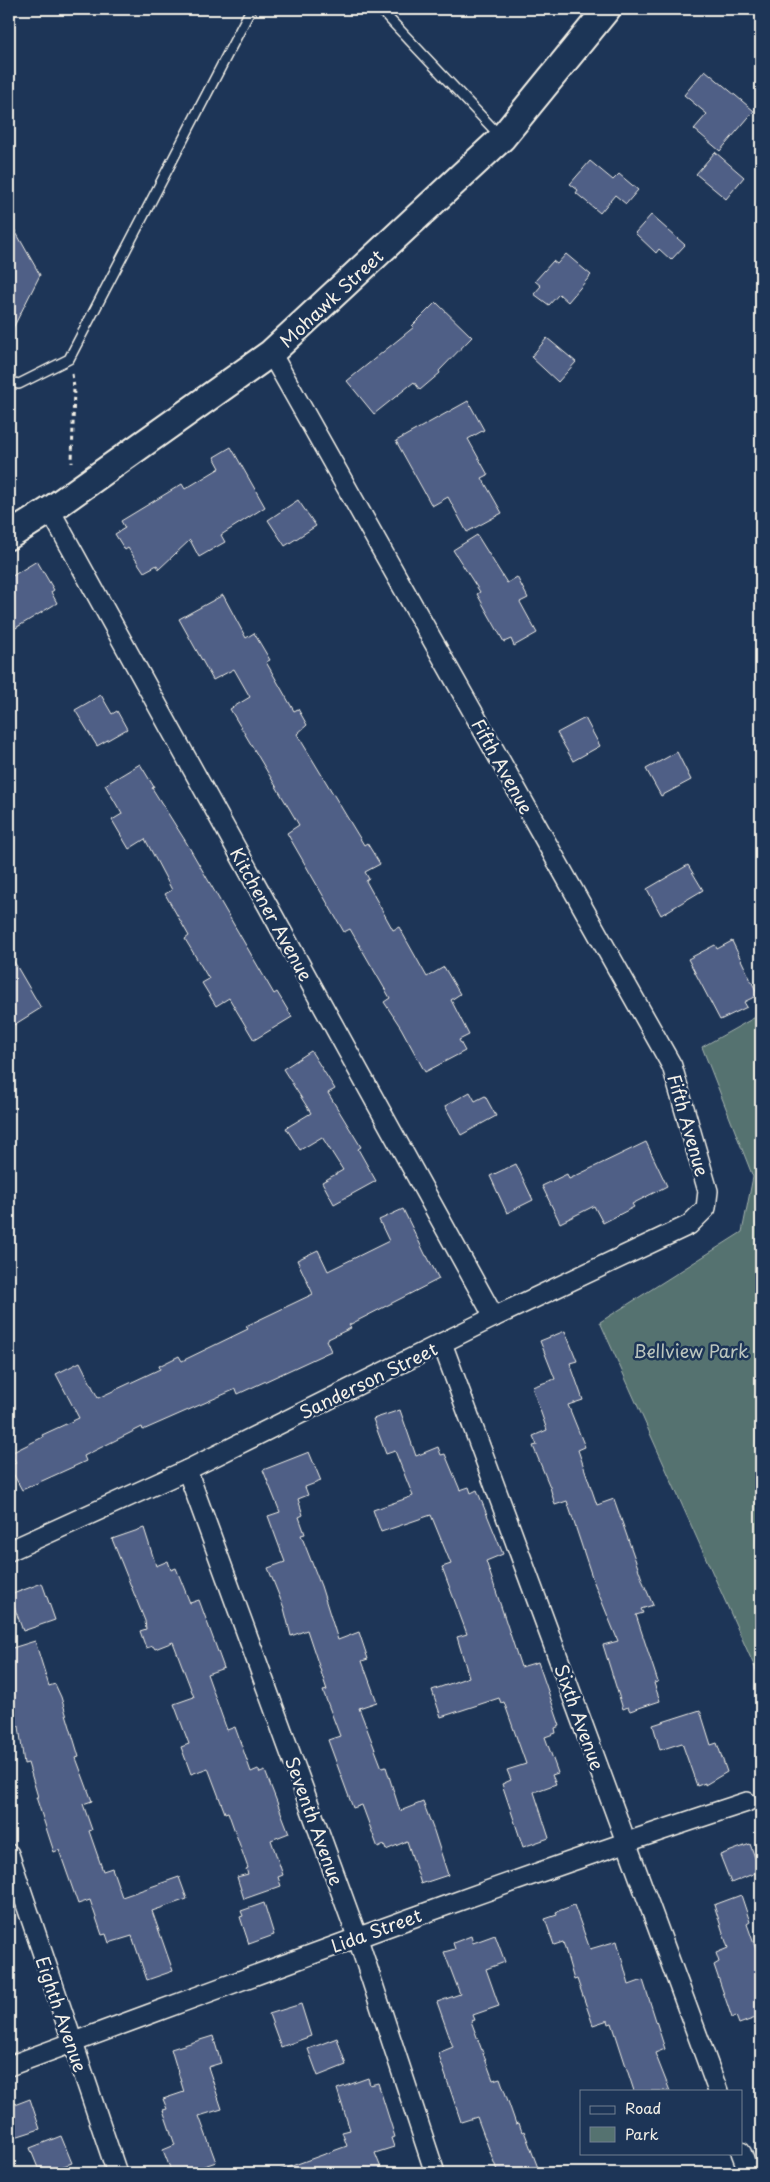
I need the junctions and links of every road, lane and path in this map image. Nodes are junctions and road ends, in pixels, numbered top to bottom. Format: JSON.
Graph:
{"nodes":[{"id":1,"x":252,"y":9,"type":"edge"},
{"id":2,"x":380,"y":9,"type":"edge"},
{"id":3,"x":607,"y":9,"type":"edge"},
{"id":4,"x":502,"y":138,"type":"junction"},
{"id":5,"x":271,"y":353,"type":"junction"},
{"id":6,"x":69,"y":359,"type":"junction"},
{"id":7,"x":9,"y":382,"type":"edge"},
{"id":8,"x":72,"y":493,"type":"junction"},
{"id":9,"x":50,"y":510,"type":"junction"},
{"id":10,"x":9,"y":536,"type":"edge"},
{"id":11,"x":708,"y":1191,"type":"joint"},
{"id":12,"x":494,"y":1317,"type":"junction"},
{"id":13,"x":442,"y":1343,"type":"junction"},
{"id":14,"x":187,"y":1470,"type":"junction"},
{"id":15,"x":9,"y":1551,"type":"edge"},
{"id":16,"x":747,"y":1802,"type":"dead end"},
{"id":17,"x":626,"y":1842,"type":"junction"},
{"id":18,"x":9,"y":1854,"type":"edge"},
{"id":19,"x":357,"y":1936,"type":"junction"},
{"id":20,"x":71,"y":2043,"type":"junction"},
{"id":21,"x":9,"y":2066,"type":"edge"},
{"id":22,"x":718,"y":2090,"type":"edge"},
{"id":23,"x":742,"y":2154,"type":"edge"},
{"id":24,"x":117,"y":2173,"type":"edge"},
{"id":25,"x":435,"y":2173,"type":"edge"},
{"id":26,"x":749,"y":2173,"type":"edge"}],
"edges":[{"from":1,"to":6,"type":"lane"},
{"from":2,"to":4,"type":"lane"},
{"from":3,"to":4,"type":"street","name":"Mohawk Street"},
{"from":4,"to":5,"type":"street","name":"Mohawk Street"},
{"from":5,"to":8,"type":"street","name":"Mohawk Street"},
{"from":5,"to":11,"type":"street","name":"Fifth Avenue"},
{"from":6,"to":7,"type":"lane"},
{"from":6,"to":8,"type":"path"},
{"from":8,"to":9,"type":"street","name":"Mohawk Street"},
{"from":9,"to":10,"type":"street","name":"Mohawk Street"},
{"from":9,"to":12,"type":"street","name":"Kitchener Avenue"},
{"from":11,"to":12,"type":"street","name":"Sanderson Street"},
{"from":12,"to":13,"type":"street","name":"Sanderson Street"},
{"from":13,"to":14,"type":"street","name":"Sanderson Street"},
{"from":13,"to":17,"type":"street","name":"Sixth Avenue"},
{"from":14,"to":15,"type":"street","name":"Sanderson Street"},
{"from":14,"to":19,"type":"street","name":"Seventh Avenue"},
{"from":16,"to":17,"type":"street","name":"Lida Street"},
{"from":17,"to":19,"type":"street","name":"Lida Street"},
{"from":17,"to":22,"type":"street","name":"Sixth Avenue"},
{"from":18,"to":20,"type":"street","name":"Eighth Avenue"},
{"from":19,"to":20,"type":"street","name":"Lida Street"},
{"from":19,"to":25,"type":"street","name":"Seventh Avenue"},
{"from":20,"to":21,"type":"street","name":"Lida Street"},
{"from":20,"to":24,"type":"street","name":"Eighth Avenue"},
{"from":23,"to":26,"type":"street"}]}
